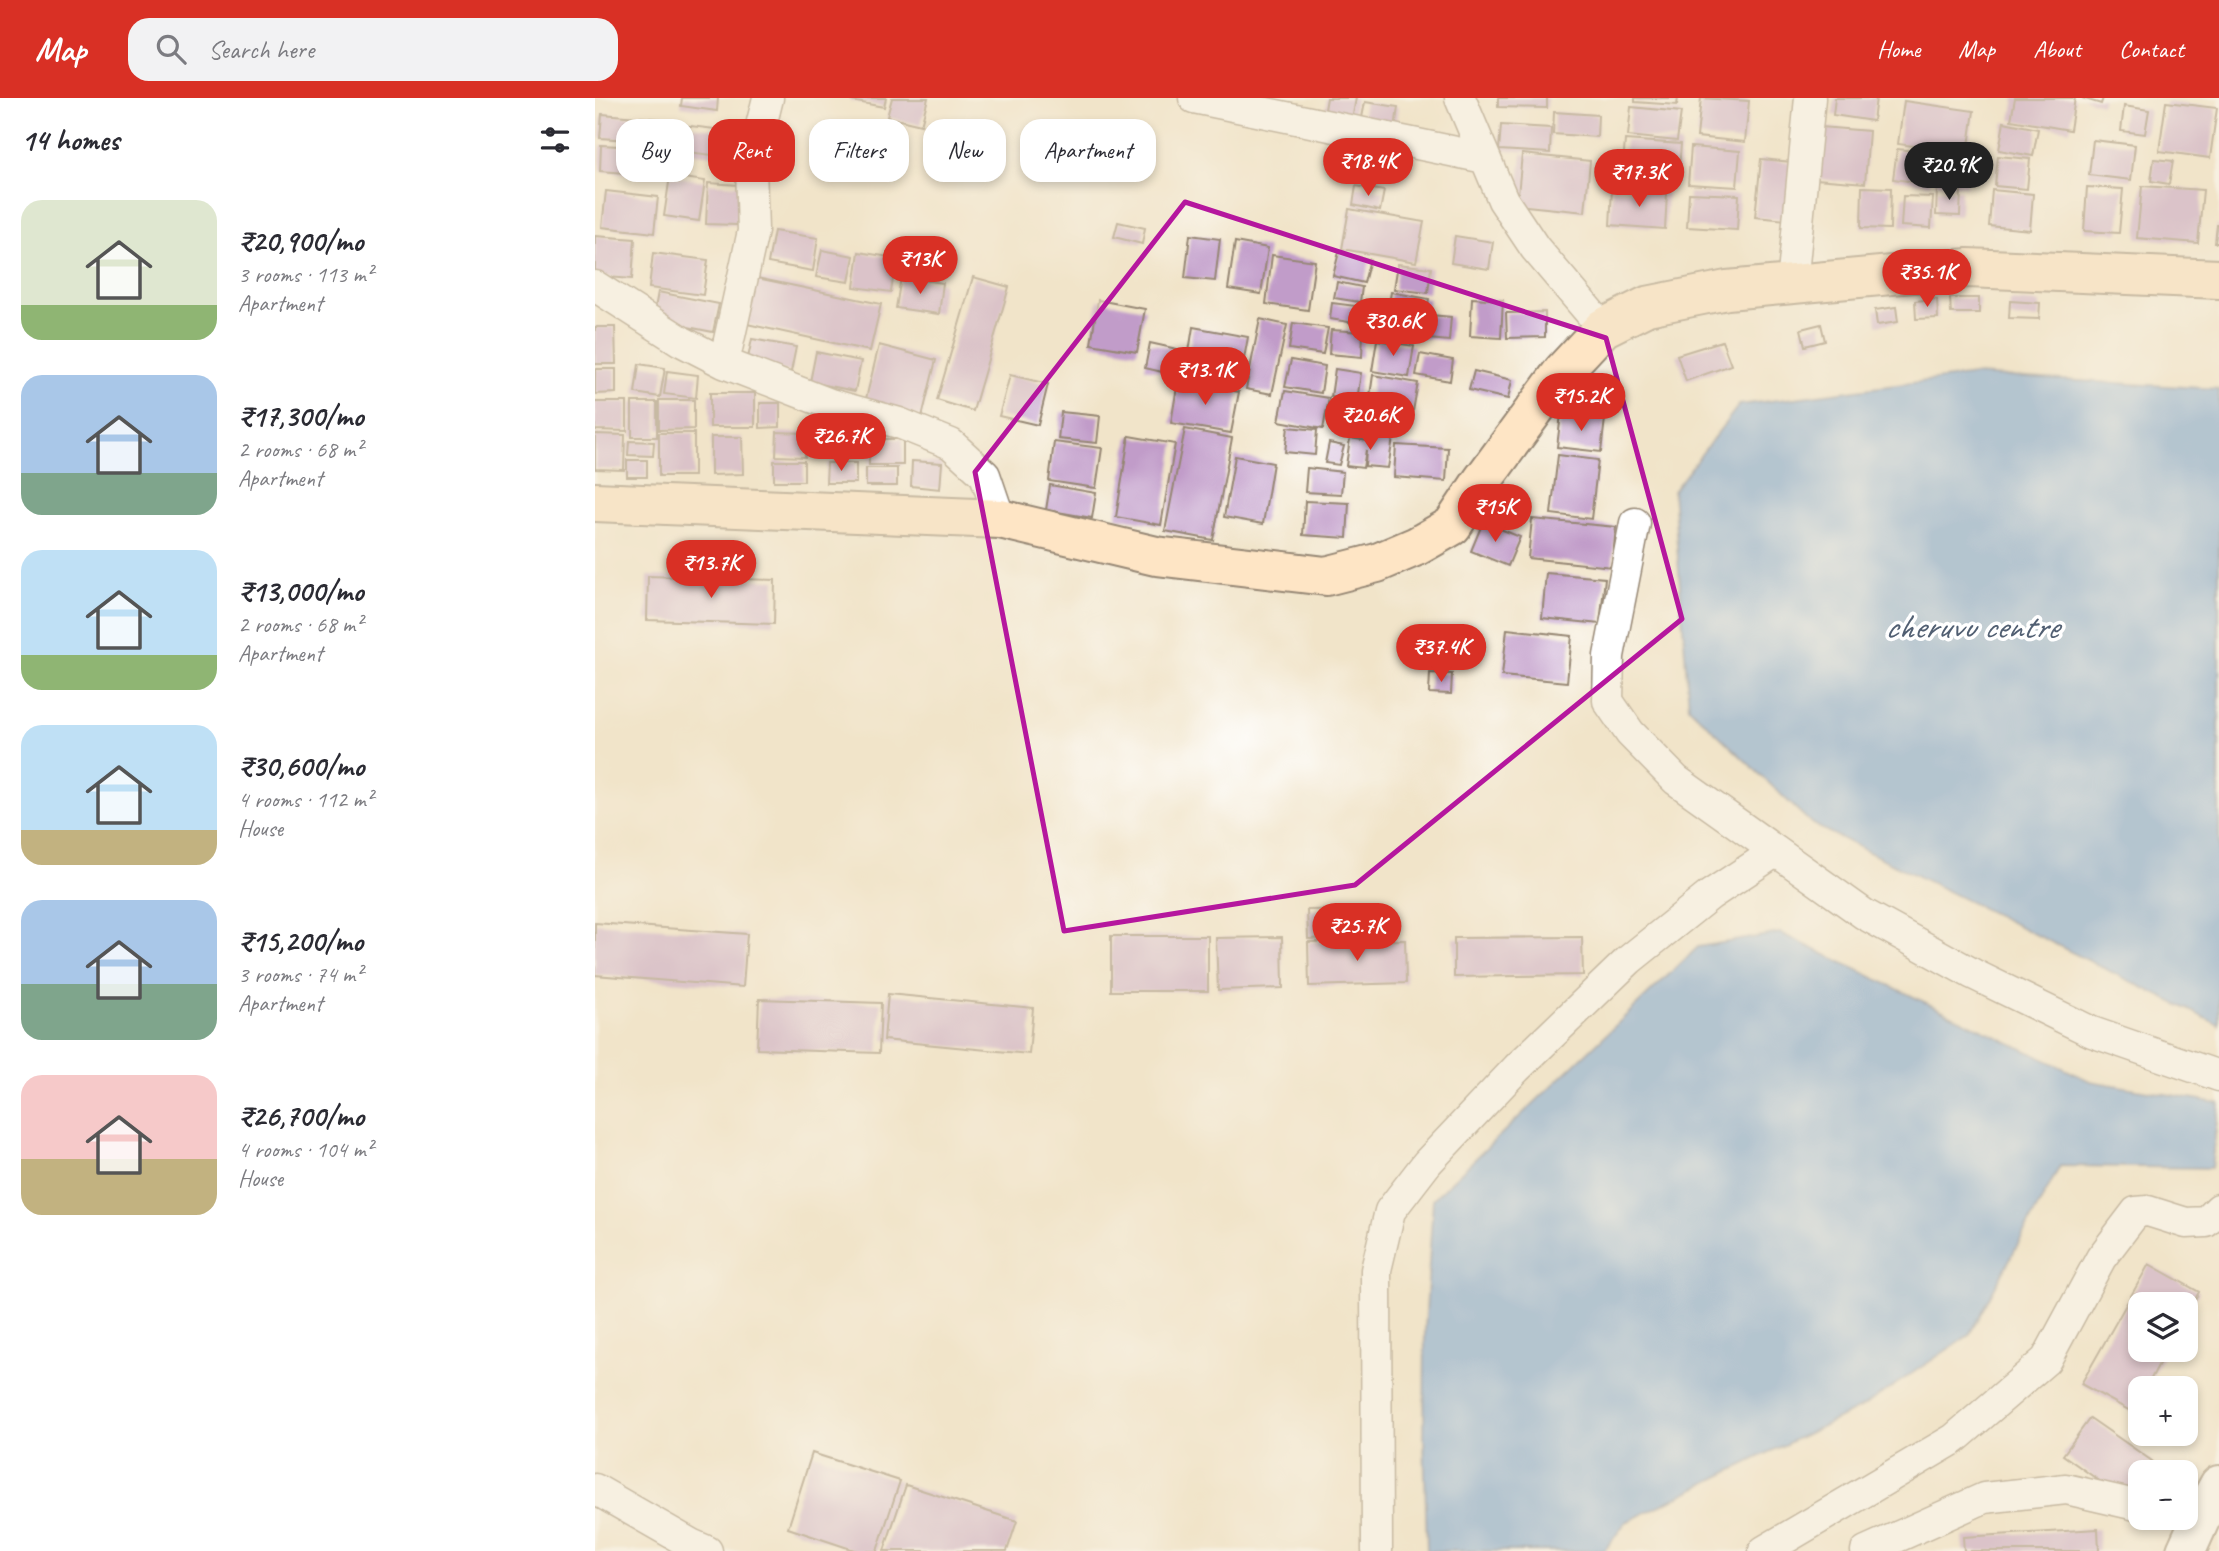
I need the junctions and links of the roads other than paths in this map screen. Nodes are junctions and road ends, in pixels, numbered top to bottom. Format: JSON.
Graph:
{"nodes":[{"id":1,"x":768,"y":98,"type":"edge"},
{"id":2,"x":1194,"y":98,"type":"edge"},
{"id":3,"x":1459,"y":98,"type":"edge"},
{"id":4,"x":1809,"y":98,"type":"edge"},
{"id":5,"x":1485,"y":158,"type":"junction"},
{"id":6,"x":2219,"y":279,"type":"edge"},
{"id":7,"x":1792,"y":285,"type":"junction"},
{"id":8,"x":595,"y":286,"type":"edge"},
{"id":9,"x":1603,"y":328,"type":"junction"},
{"id":10,"x":724,"y":363,"type":"junction"},
{"id":11,"x":595,"y":502,"type":"edge"},
{"id":12,"x":1000,"y":519,"type":"junction"},
{"id":13,"x":1635,"y":523,"type":"dead end"},
{"id":14,"x":1775,"y":852,"type":"junction"},
{"id":15,"x":2219,"y":1076,"type":"edge"},
{"id":16,"x":2219,"y":1209,"type":"edge"},
{"id":17,"x":2219,"y":1485,"type":"edge"},
{"id":18,"x":595,"y":1489,"type":"edge"},
{"id":19,"x":2128,"y":1503,"type":"edge"},
{"id":20,"x":2198,"y":1517,"type":"edge"},
{"id":21,"x":707,"y":1551,"type":"edge"},
{"id":22,"x":1377,"y":1551,"type":"edge"},
{"id":23,"x":1764,"y":1551,"type":"edge"},
{"id":24,"x":1866,"y":1551,"type":"edge"}],
"edges":[{"from":1,"to":10,"type":"street"},
{"from":2,"to":5,"type":"street"},
{"from":3,"to":5,"type":"street"},
{"from":4,"to":7,"type":"street"},
{"from":5,"to":9,"type":"street"},
{"from":6,"to":7,"type":"main road"},
{"from":7,"to":9,"type":"main road"},
{"from":8,"to":10,"type":"street"},
{"from":9,"to":12,"type":"main road"},
{"from":10,"to":12,"type":"street"},
{"from":11,"to":12,"type":"main road"},
{"from":13,"to":14,"type":"street"},
{"from":14,"to":15,"type":"street"},
{"from":14,"to":22,"type":"street"},
{"from":16,"to":23,"type":"street"},
{"from":17,"to":20,"type":"street"},
{"from":18,"to":21,"type":"street"},
{"from":19,"to":24,"type":"street"}]}
